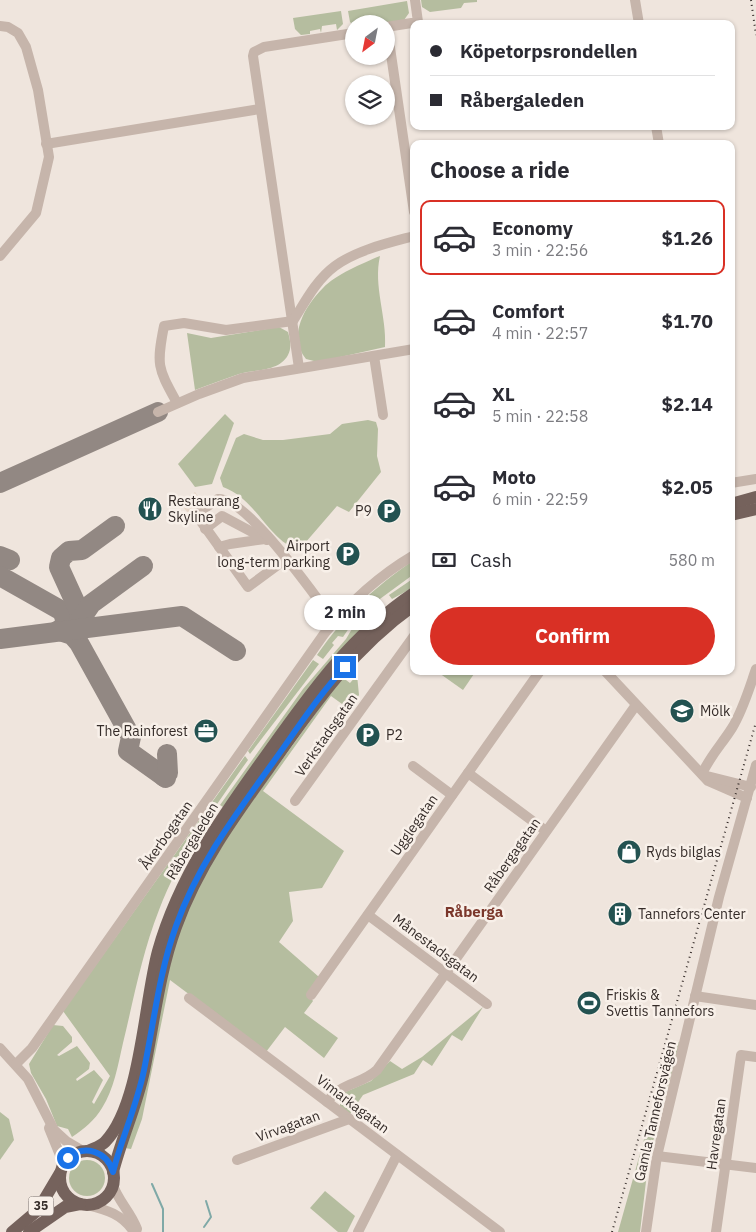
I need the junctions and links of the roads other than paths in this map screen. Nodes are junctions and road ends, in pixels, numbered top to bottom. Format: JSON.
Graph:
{"nodes":[{"id":1,"x":415,"y":0,"type":"edge"},
{"id":2,"x":634,"y":0,"type":"edge"},
{"id":3,"x":418,"y":20,"type":"edge"},
{"id":4,"x":638,"y":20,"type":"edge"},
{"id":5,"x":410,"y":23,"type":"edge"},
{"id":6,"x":0,"y":26,"type":"edge"},
{"id":7,"x":395,"y":26,"type":"edge"},
{"id":8,"x":345,"y":34,"type":"edge"},
{"id":9,"x":393,"y":65,"type":"edge"},
{"id":10,"x":260,"y":109,"type":"junction"},
{"id":11,"x":46,"y":144,"type":"junction"},
{"id":12,"x":410,"y":171,"type":"edge"},
{"id":13,"x":410,"y":237,"type":"edge"},
{"id":14,"x":0,"y":256,"type":"edge"},
{"id":15,"x":293,"y":321,"type":"junction"},
{"id":16,"x":410,"y":350,"type":"edge"},
{"id":17,"x":374,"y":356,"type":"junction"},
{"id":18,"x":299,"y":368,"type":"junction"},
{"id":19,"x":177,"y":403,"type":"junction"},
{"id":20,"x":158,"y":412,"type":"dead end"},
{"id":21,"x":383,"y":415,"type":"dead end"},
{"id":22,"x":756,"y":479,"type":"edge"},
{"id":23,"x":735,"y":482,"type":"edge"},
{"id":24,"x":756,"y":497,"type":"edge"},
{"id":25,"x":735,"y":503,"type":"edge"},
{"id":26,"x":756,"y":509,"type":"edge"},
{"id":27,"x":735,"y":514,"type":"edge"},
{"id":28,"x":205,"y":528,"type":"junction"},
{"id":29,"x":269,"y":541,"type":"junction"},
{"id":30,"x":219,"y":548,"type":"junction"},
{"id":31,"x":410,"y":558,"type":"edge"},
{"id":32,"x":286,"y":559,"type":"junction"},
{"id":33,"x":410,"y":596,"type":"edge"},
{"id":34,"x":410,"y":608,"type":"edge"},
{"id":35,"x":336,"y":620,"type":"junction"},
{"id":36,"x":410,"y":642,"type":"edge"},
{"id":37,"x":756,"y":669,"type":"edge"},
{"id":38,"x":537,"y":675,"type":"edge"},
{"id":39,"x":609,"y":675,"type":"edge"},
{"id":40,"x":636,"y":705,"type":"junction"},
{"id":41,"x":413,"y":766,"type":"dead end"},
{"id":42,"x":756,"y":766,"type":"edge"},
{"id":43,"x":468,"y":773,"type":"junction"},
{"id":44,"x":702,"y":774,"type":"junction"},
{"id":45,"x":750,"y":787,"type":"junction"},
{"id":46,"x":452,"y":795,"type":"junction"},
{"id":47,"x":747,"y":798,"type":"junction"},
{"id":48,"x":295,"y":801,"type":"dead end"},
{"id":49,"x":546,"y":831,"type":"junction"},
{"id":50,"x":368,"y":915,"type":"junction"},
{"id":51,"x":446,"y":973,"type":"junction"},
{"id":52,"x":311,"y":995,"type":"dead end"},
{"id":53,"x":695,"y":996,"type":"junction"},
{"id":54,"x":189,"y":998,"type":"dead end"},
{"id":55,"x":487,"y":1004,"type":"dead end"},
{"id":56,"x":756,"y":1005,"type":"edge"},
{"id":57,"x":0,"y":1048,"type":"edge"},
{"id":58,"x":756,"y":1057,"type":"edge"},
{"id":59,"x":16,"y":1064,"type":"junction"},
{"id":60,"x":327,"y":1102,"type":"junction"},
{"id":61,"x":349,"y":1119,"type":"junction"},
{"id":62,"x":49,"y":1122,"type":"junction"},
{"id":63,"x":86,"y":1151,"type":"junction"},
{"id":64,"x":397,"y":1155,"type":"junction"},
{"id":65,"x":657,"y":1156,"type":"junction"},
{"id":66,"x":237,"y":1160,"type":"dead end"},
{"id":67,"x":726,"y":1164,"type":"junction"},
{"id":68,"x":756,"y":1168,"type":"edge"},
{"id":69,"x":61,"y":1170,"type":"junction"},
{"id":70,"x":113,"y":1178,"type":"junction"},
{"id":71,"x":83,"y":1205,"type":"junction"},
{"id":72,"x":12,"y":1232,"type":"edge"},
{"id":73,"x":29,"y":1232,"type":"edge"},
{"id":74,"x":135,"y":1232,"type":"edge"},
{"id":75,"x":358,"y":1232,"type":"edge"},
{"id":76,"x":500,"y":1232,"type":"edge"},
{"id":77,"x":646,"y":1232,"type":"edge"},
{"id":78,"x":716,"y":1232,"type":"edge"}],
"edges":[{"from":1,"to":3,"type":"street"},
{"from":2,"to":4,"type":"street"},
{"from":5,"to":7,"type":"street"},
{"from":6,"to":11,"type":"street"},
{"from":8,"to":10,"type":"street"},
{"from":9,"to":12,"type":"street"},
{"from":10,"to":11,"type":"street"},
{"from":10,"to":15,"type":"street"},
{"from":11,"to":14,"type":"street"},
{"from":13,"to":15,"type":"street"},
{"from":15,"to":18,"type":"street"},
{"from":15,"to":19,"type":"street"},
{"from":16,"to":17,"type":"street"},
{"from":17,"to":18,"type":"street"},
{"from":17,"to":21,"type":"street"},
{"from":18,"to":19,"type":"street"},
{"from":19,"to":20,"type":"street"},
{"from":22,"to":23,"type":"street"},
{"from":24,"to":25,"type":"main road"},
{"from":26,"to":27,"type":"main road"},
{"from":28,"to":29,"type":"street"},
{"from":28,"to":29,"type":"street"},
{"from":28,"to":30,"type":"street"},
{"from":29,"to":30,"type":"street"},
{"from":29,"to":32,"type":"street"},
{"from":30,"to":32,"type":"street"},
{"from":31,"to":35,"type":"street","name":"Åkerbogatan"},
{"from":32,"to":35,"type":"street"},
{"from":33,"to":63,"type":"main road","name":"Råbergaleden","number":"35"},
{"from":34,"to":70,"type":"main road","name":"Råbergaleden","number":"35"},
{"from":35,"to":59,"type":"street","name":"Åkerbogatan"},
{"from":36,"to":48,"type":"street","name":"Verkstadsgatan"},
{"from":37,"to":44,"type":"street"},
{"from":38,"to":43,"type":"street","name":"Ugglegatan"},
{"from":39,"to":40,"type":"street"},
{"from":40,"to":44,"type":"street"},
{"from":40,"to":49,"type":"street","name":"Råbergagatan"},
{"from":41,"to":46,"type":"street"},
{"from":42,"to":45,"type":"street","name":"Gamla Tanneforsvägen"},
{"from":43,"to":46,"type":"street","name":"Ugglegatan"},
{"from":43,"to":49,"type":"street"},
{"from":44,"to":45,"type":"street"},
{"from":44,"to":47,"type":"street"},
{"from":45,"to":47,"type":"street","name":"Gamla Tanneforsvägen"},
{"from":46,"to":50,"type":"street","name":"Ugglegatan"},
{"from":47,"to":53,"type":"street","name":"Gamla Tanneforsvägen"},
{"from":49,"to":51,"type":"street","name":"Råbergagatan"},
{"from":50,"to":51,"type":"street","name":"Månestadsgatan"},
{"from":50,"to":52,"type":"street","name":"Ugglegatan"},
{"from":51,"to":55,"type":"street","name":"Månestadsgatan"},
{"from":51,"to":60,"type":"street","name":"Råbergagatan"},
{"from":53,"to":56,"type":"street"},
{"from":53,"to":65,"type":"street","name":"Gamla Tanneforsvägen"},
{"from":54,"to":60,"type":"street","name":"Vimarkagatan"},
{"from":57,"to":59,"type":"street"},
{"from":58,"to":67,"type":"street","name":"Havregatan"},
{"from":59,"to":62,"type":"street"},
{"from":60,"to":61,"type":"street","name":"Vimarkagatan"},
{"from":61,"to":64,"type":"street","name":"Vimarkagatan"},
{"from":61,"to":66,"type":"street","name":"Virvagatan"},
{"from":62,"to":63,"type":"street"},
{"from":62,"to":69,"type":"street"},
{"from":63,"to":69,"type":"main road","number":"35"},
{"from":63,"to":70,"type":"main road"},
{"from":64,"to":75,"type":"street"},
{"from":64,"to":76,"type":"street","name":"Vimarkagatan"},
{"from":65,"to":67,"type":"street"},
{"from":65,"to":77,"type":"street","name":"Gamla Tanneforsvägen"},
{"from":67,"to":68,"type":"street"},
{"from":67,"to":78,"type":"street","name":"Havregatan"},
{"from":69,"to":71,"type":"main road","number":"35"},
{"from":69,"to":72,"type":"main road","number":"35"},
{"from":70,"to":71,"type":"main road","number":"35"},
{"from":70,"to":74,"type":"street"},
{"from":71,"to":73,"type":"main road","number":"35"},
{"from":71,"to":74,"type":"street"}]}
